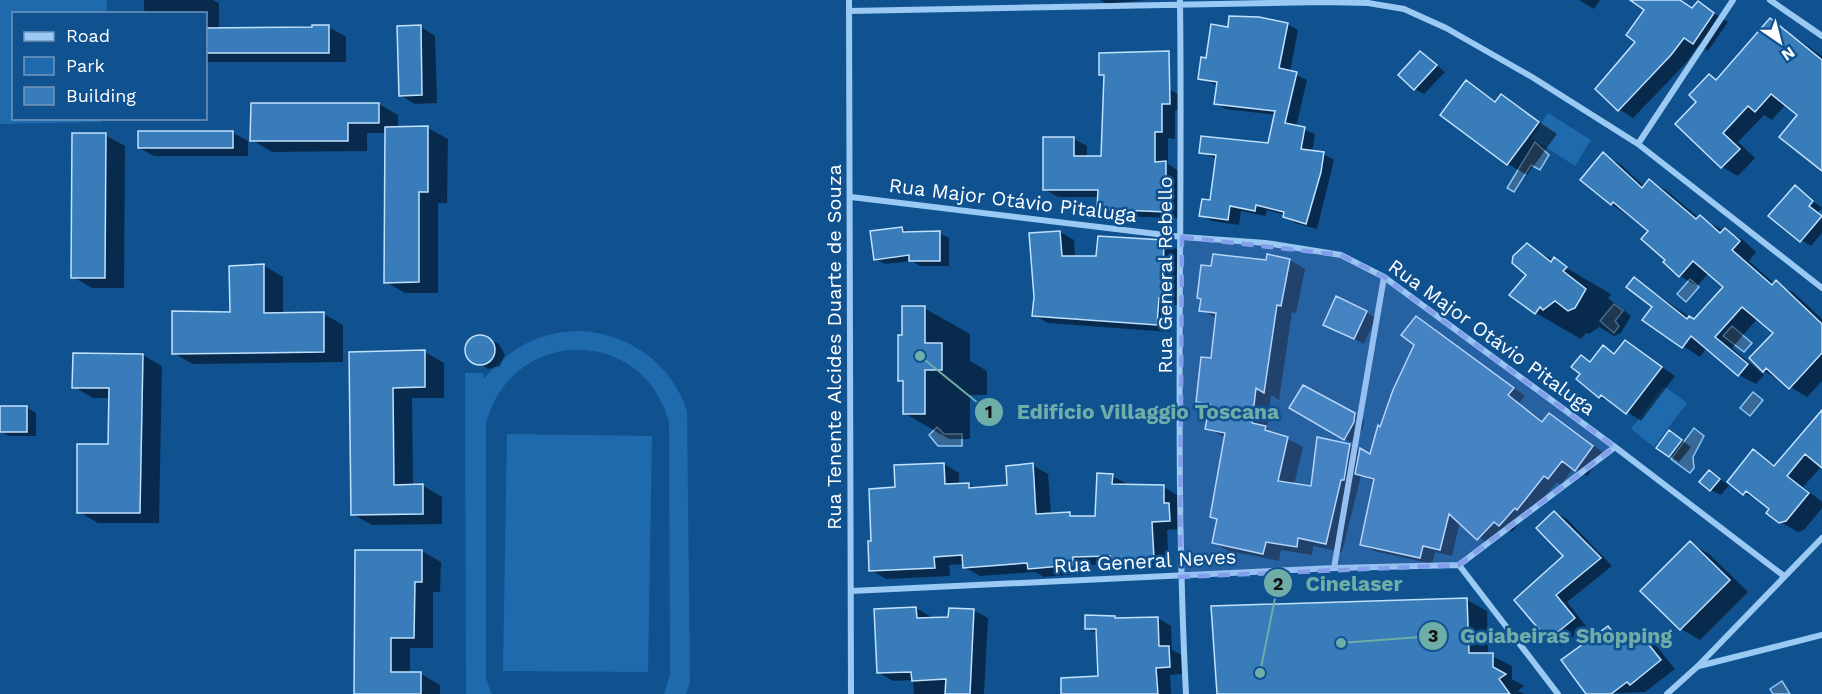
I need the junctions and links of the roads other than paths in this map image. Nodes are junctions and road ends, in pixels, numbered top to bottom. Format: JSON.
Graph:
{"nodes":[{"id":1,"x":849,"y":0,"type":"edge"},
{"id":2,"x":1770,"y":0,"type":"edge"},
{"id":3,"x":1180,"y":1,"type":"edge"},
{"id":4,"x":1732,"y":1,"type":"edge"},
{"id":5,"x":849,"y":10,"type":"junction"},
{"id":6,"x":1822,"y":36,"type":"edge"},
{"id":7,"x":1638,"y":144,"type":"junction"},
{"id":8,"x":851,"y":197,"type":"junction"},
{"id":9,"x":1182,"y":237,"type":"junction"},
{"id":10,"x":1384,"y":277,"type":"junction"},
{"id":11,"x":1822,"y":288,"type":"edge"},
{"id":12,"x":1615,"y":447,"type":"junction"},
{"id":13,"x":1822,"y":538,"type":"edge"},
{"id":14,"x":1459,"y":565,"type":"junction"},
{"id":15,"x":1334,"y":568,"type":"junction"},
{"id":16,"x":1784,"y":576,"type":"junction"},
{"id":17,"x":1179,"y":577,"type":"junction"},
{"id":18,"x":851,"y":591,"type":"junction"},
{"id":19,"x":1822,"y":635,"type":"edge"},
{"id":20,"x":1698,"y":666,"type":"junction"},
{"id":21,"x":851,"y":694,"type":"edge"},
{"id":22,"x":1186,"y":694,"type":"edge"},
{"id":23,"x":1558,"y":694,"type":"edge"},
{"id":24,"x":1667,"y":694,"type":"edge"}],
"edges":[{"from":1,"to":5,"type":"street","name":"Rua Tenente Alcides Duarte de Souza"},
{"from":2,"to":6,"type":"street"},
{"from":3,"to":5,"type":"street"},
{"from":3,"to":7,"type":"street"},
{"from":3,"to":9,"type":"street","name":"Rua General Rebello"},
{"from":4,"to":7,"type":"street"},
{"from":5,"to":8,"type":"street","name":"Rua Tenente Alcides Duarte de Souza"},
{"from":7,"to":11,"type":"street"},
{"from":8,"to":9,"type":"street","name":"Rua Major Otávio Pitaluga"},
{"from":8,"to":18,"type":"street","name":"Rua Tenente Alcides Duarte de Souza"},
{"from":9,"to":10,"type":"street","name":"Rua Major Otávio Pitaluga"},
{"from":9,"to":17,"type":"street","name":"Rua General Rebello"},
{"from":10,"to":12,"type":"street","name":"Rua Major Otávio Pitaluga"},
{"from":10,"to":15,"type":"street"},
{"from":12,"to":14,"type":"street"},
{"from":12,"to":16,"type":"street","name":"Rua Major Otávio Pitaluga"},
{"from":13,"to":16,"type":"street"},
{"from":14,"to":15,"type":"street","name":"Rua General Neves"},
{"from":14,"to":23,"type":"street"},
{"from":15,"to":17,"type":"street","name":"Rua General Neves"},
{"from":16,"to":20,"type":"street"},
{"from":17,"to":18,"type":"street","name":"Rua General Neves"},
{"from":17,"to":22,"type":"street","name":"Rua General Rebello"},
{"from":18,"to":21,"type":"street","name":"Rua Tenente Alcides Duarte de Souza"},
{"from":19,"to":20,"type":"street"},
{"from":20,"to":24,"type":"street"}]}
